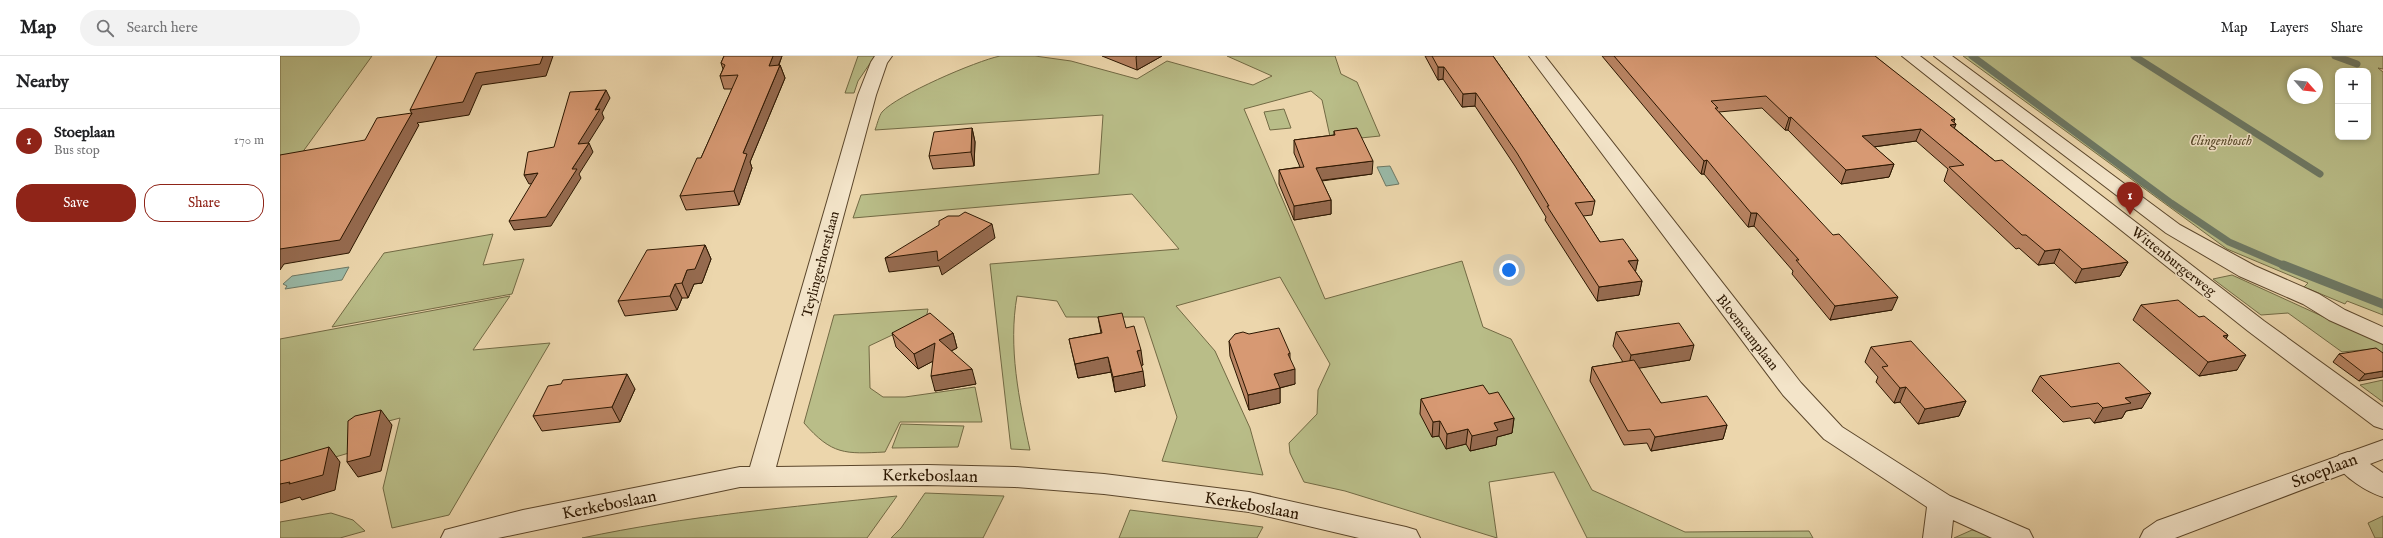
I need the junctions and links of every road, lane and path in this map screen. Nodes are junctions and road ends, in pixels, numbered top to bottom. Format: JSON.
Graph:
{"nodes":[{"id":1,"x":884,"y":56,"type":"edge"},
{"id":2,"x":1538,"y":56,"type":"edge"},
{"id":3,"x":1910,"y":56,"type":"edge"},
{"id":4,"x":1942,"y":56,"type":"edge"},
{"id":5,"x":2311,"y":299,"type":"junction"},
{"id":6,"x":2383,"y":323,"type":"edge"},
{"id":7,"x":2383,"y":336,"type":"edge"},
{"id":8,"x":2383,"y":420,"type":"edge"},
{"id":9,"x":2383,"y":449,"type":"edge"},
{"id":10,"x":2348,"y":462,"type":"junction"},
{"id":11,"x":761,"y":475,"type":"junction"},
{"id":12,"x":2383,"y":487,"type":"edge"},
{"id":13,"x":1941,"y":503,"type":"junction"},
{"id":14,"x":455,"y":538,"type":"edge"},
{"id":15,"x":1406,"y":538,"type":"edge"},
{"id":16,"x":1937,"y":538,"type":"edge"},
{"id":17,"x":2019,"y":538,"type":"edge"},
{"id":18,"x":2154,"y":538,"type":"edge"}],
"edges":[{"from":1,"to":11,"type":"street","name":"Teylingerhorstlaan"},
{"from":2,"to":13,"type":"street","name":"Bloemcamplaan"},
{"from":3,"to":8,"type":"street","name":"Wittenburgerweg"},
{"from":4,"to":5,"type":"street","name":"Wittenburgerweg"},
{"from":5,"to":6,"type":"street","name":"Wittenburgerweg"},
{"from":5,"to":7,"type":"street","name":"Wittenburgerweg"},
{"from":9,"to":10,"type":"street","name":"Stoeplaan"},
{"from":10,"to":12,"type":"street"},
{"from":10,"to":18,"type":"street","name":"Stoeplaan"},
{"from":11,"to":14,"type":"street","name":"Kerkeboslaan"},
{"from":11,"to":15,"type":"street","name":"Kerkeboslaan"},
{"from":13,"to":16,"type":"street"},
{"from":13,"to":17,"type":"street","name":"Bloemcamplaan"}]}
